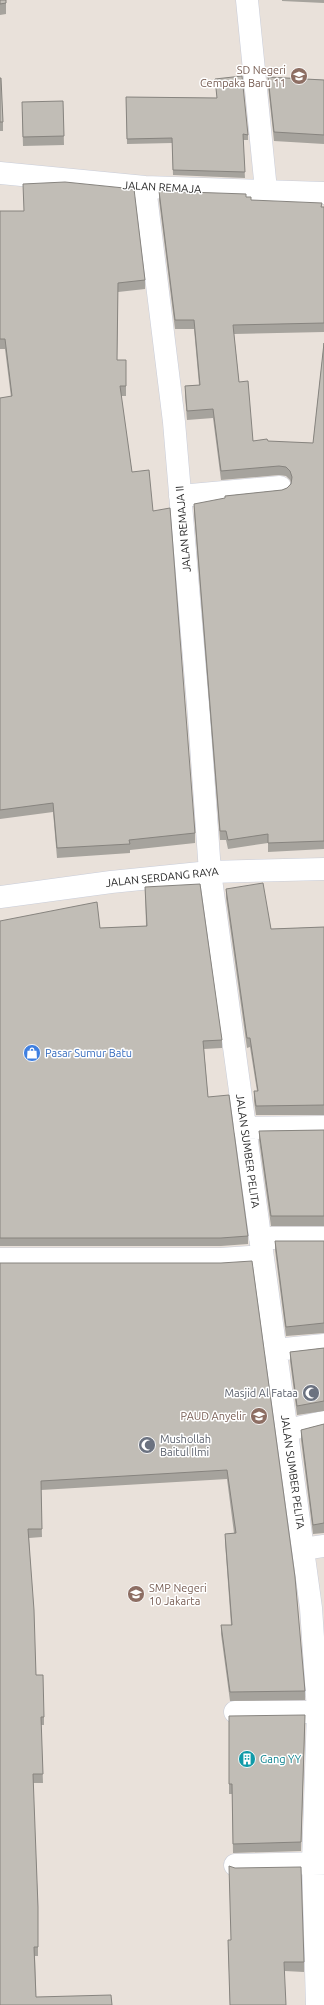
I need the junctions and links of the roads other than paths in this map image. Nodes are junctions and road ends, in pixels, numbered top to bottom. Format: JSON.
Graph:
{"nodes":[{"id":1,"x":247,"y":0,"type":"edge"},
{"id":2,"x":0,"y":173,"type":"edge"},
{"id":3,"x":145,"y":187,"type":"junction"},
{"id":4,"x":266,"y":190,"type":"junction"},
{"id":5,"x":324,"y":193,"type":"edge"},
{"id":6,"x":280,"y":487,"type":"dead end"},
{"id":7,"x":180,"y":496,"type":"junction"},
{"id":8,"x":324,"y":869,"type":"edge"},
{"id":9,"x":210,"y":872,"type":"junction"},
{"id":10,"x":0,"y":897,"type":"edge"},
{"id":11,"x":324,"y":1127,"type":"edge"},
{"id":12,"x":244,"y":1128,"type":"junction"},
{"id":13,"x":324,"y":1238,"type":"edge"},
{"id":14,"x":261,"y":1247,"type":"junction"},
{"id":15,"x":0,"y":1259,"type":"edge"},
{"id":16,"x":324,"y":1345,"type":"edge"},
{"id":17,"x":276,"y":1350,"type":"junction"},
{"id":18,"x":324,"y":1422,"type":"edge"},
{"id":19,"x":287,"y":1430,"type":"junction"},
{"id":20,"x":314,"y":1547,"type":"edge"},
{"id":21,"x":321,"y":1711,"type":"edge"},
{"id":22,"x":235,"y":1712,"type":"dead end"},
{"id":23,"x":319,"y":1863,"type":"edge"},
{"id":24,"x":235,"y":1866,"type":"edge"},
{"id":25,"x":318,"y":2005,"type":"edge"}],
"edges":[{"from":1,"to":4,"type":"street"},
{"from":2,"to":3,"type":"street","name":"JALAN REMAJA"},
{"from":3,"to":4,"type":"street","name":"JALAN REMAJA"},
{"from":3,"to":7,"type":"street","name":"JALAN REMAJA II"},
{"from":4,"to":5,"type":"street","name":"JALAN REMAJA"},
{"from":6,"to":7,"type":"street"},
{"from":7,"to":9,"type":"street","name":"JALAN REMAJA II"},
{"from":8,"to":9,"type":"street","name":"JALAN SERDANG RAYA"},
{"from":9,"to":10,"type":"street","name":"JALAN SERDANG RAYA"},
{"from":9,"to":12,"type":"street","name":"JALAN SUMBER PELITA"},
{"from":11,"to":12,"type":"street"},
{"from":12,"to":14,"type":"street","name":"JALAN SUMBER PELITA"},
{"from":13,"to":14,"type":"street"},
{"from":14,"to":15,"type":"street"},
{"from":14,"to":17,"type":"street","name":"JALAN SUMBER PELITA"},
{"from":16,"to":17,"type":"street"},
{"from":17,"to":19,"type":"street","name":"JALAN SUMBER PELITA"},
{"from":18,"to":19,"type":"street"},
{"from":19,"to":20,"type":"street","name":"JALAN SUMBER PELITA"},
{"from":20,"to":21,"type":"street","name":"JALAN SUMBER PELITA"},
{"from":21,"to":22,"type":"street"},
{"from":21,"to":23,"type":"street","name":"JALAN SUMBER PELITA"},
{"from":23,"to":24,"type":"street"},
{"from":23,"to":25,"type":"street","name":"JALAN SUMBER PELITA"}]}
